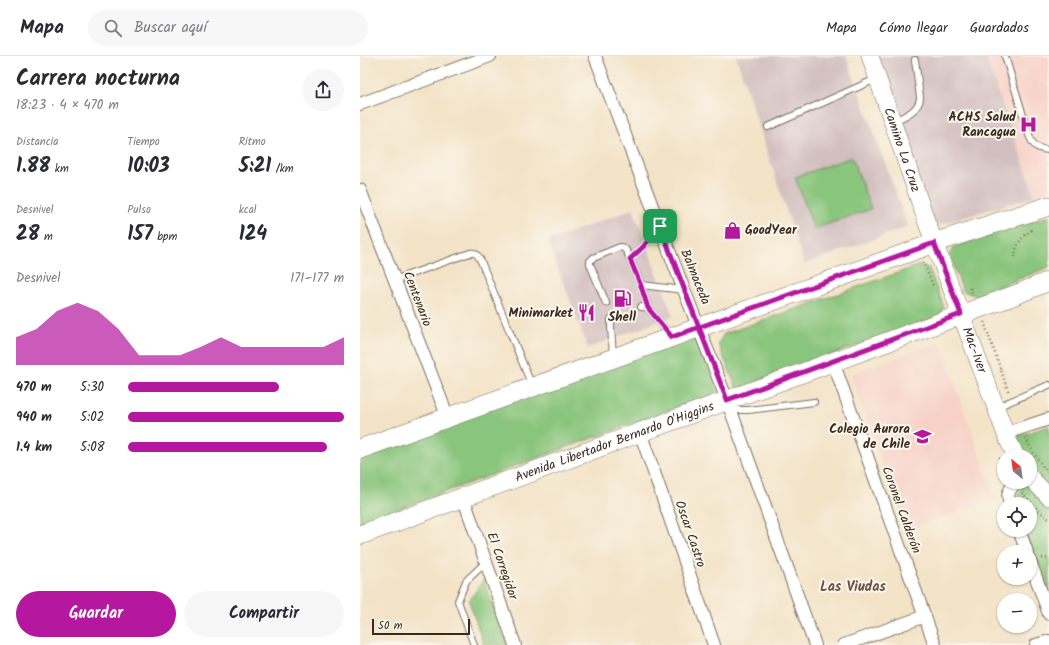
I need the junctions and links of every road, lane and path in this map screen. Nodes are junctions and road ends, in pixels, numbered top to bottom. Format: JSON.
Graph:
{"nodes":[{"id":1,"x":490,"y":56,"type":"edge"},
{"id":2,"x":595,"y":56,"type":"edge"},
{"id":3,"x":870,"y":56,"type":"edge"},
{"id":4,"x":1005,"y":56,"type":"edge"},
{"id":5,"x":915,"y":60,"type":"dead end"},
{"id":6,"x":878,"y":79,"type":"junction"},
{"id":7,"x":360,"y":104,"type":"edge"},
{"id":8,"x":892,"y":121,"type":"junction"},
{"id":9,"x":768,"y":128,"type":"dead end"},
{"id":10,"x":1049,"y":150,"type":"edge"},
{"id":11,"x":360,"y":190,"type":"edge"},
{"id":12,"x":1049,"y":206,"type":"edge"},
{"id":13,"x":1038,"y":225,"type":"dead end"},
{"id":14,"x":660,"y":226,"type":"junction"},
{"id":15,"x":926,"y":246,"type":"junction"},
{"id":16,"x":1015,"y":257,"type":"dead end"},
{"id":17,"x":630,"y":259,"type":"junction"},
{"id":18,"x":394,"y":280,"type":"junction"},
{"id":19,"x":1049,"y":281,"type":"edge"},
{"id":20,"x":933,"y":285,"type":"dead end"},
{"id":21,"x":641,"y":286,"type":"junction"},
{"id":22,"x":970,"y":288,"type":"dead end"},
{"id":23,"x":684,"y":290,"type":"junction"},
{"id":24,"x":606,"y":303,"type":"dead end"},
{"id":25,"x":979,"y":308,"type":"junction"},
{"id":26,"x":961,"y":314,"type":"junction"},
{"id":27,"x":612,"y":317,"type":"dead end"},
{"id":28,"x":699,"y":327,"type":"junction"},
{"id":29,"x":672,"y":337,"type":"junction"},
{"id":30,"x":613,"y":358,"type":"junction"},
{"id":31,"x":834,"y":361,"type":"junction"},
{"id":32,"x":1049,"y":385,"type":"edge"},
{"id":33,"x":532,"y":387,"type":"junction"},
{"id":34,"x":1012,"y":400,"type":"junction"},
{"id":35,"x":814,"y":402,"type":"dead end"},
{"id":36,"x":729,"y":405,"type":"junction"},
{"id":37,"x":996,"y":407,"type":"junction"},
{"id":38,"x":448,"y":418,"type":"junction"},
{"id":39,"x":1049,"y":419,"type":"edge"},
{"id":40,"x":1014,"y":430,"type":"junction"},
{"id":41,"x":640,"y":432,"type":"junction"},
{"id":42,"x":360,"y":449,"type":"edge"},
{"id":43,"x":1015,"y":449,"type":"edge"},
{"id":44,"x":1049,"y":473,"type":"edge"},
{"id":45,"x":1037,"y":484,"type":"edge"},
{"id":46,"x":1020,"y":489,"type":"edge"},
{"id":47,"x":463,"y":497,"type":"junction"},
{"id":48,"x":1049,"y":497,"type":"edge"},
{"id":49,"x":1049,"y":519,"type":"edge"},
{"id":50,"x":360,"y":535,"type":"edge"},
{"id":51,"x":486,"y":562,"type":"junction"},
{"id":52,"x":1037,"y":581,"type":"edge"},
{"id":53,"x":1049,"y":614,"type":"edge"},
{"id":54,"x":925,"y":616,"type":"junction"},
{"id":55,"x":1049,"y":641,"type":"edge"},
{"id":56,"x":474,"y":645,"type":"edge"},
{"id":57,"x":515,"y":645,"type":"edge"},
{"id":58,"x":714,"y":645,"type":"edge"},
{"id":59,"x":815,"y":645,"type":"edge"},
{"id":60,"x":844,"y":645,"type":"edge"},
{"id":61,"x":935,"y":645,"type":"edge"},
{"id":62,"x":1036,"y":645,"type":"edge"}],
"edges":[{"from":1,"to":7,"type":"street"},
{"from":2,"to":14,"type":"street","name":"Balmaceda"},
{"from":3,"to":6,"type":"street","name":"Camino La Cruz"},
{"from":4,"to":10,"type":"lane"},
{"from":5,"to":8,"type":"lane"},
{"from":6,"to":8,"type":"street","name":"Camino La Cruz"},
{"from":6,"to":9,"type":"lane"},
{"from":8,"to":15,"type":"street","name":"Camino La Cruz"},
{"from":11,"to":18,"type":"street","name":"Centenario"},
{"from":12,"to":15,"type":"main road"},
{"from":13,"to":16,"type":"path"},
{"from":14,"to":17,"type":"lane"},
{"from":14,"to":23,"type":"street","name":"Balmaceda"},
{"from":15,"to":20,"type":"path"},
{"from":15,"to":26,"type":"street","name":"Mac-Iver"},
{"from":15,"to":28,"type":"main road"},
{"from":17,"to":21,"type":"lane"},
{"from":17,"to":24,"type":"lane"},
{"from":18,"to":33,"type":"lane"},
{"from":18,"to":38,"type":"street","name":"Centenario"},
{"from":19,"to":25,"type":"main road","name":"Avenida Libertador Bernardo O'Higgins"},
{"from":21,"to":23,"type":"lane"},
{"from":21,"to":29,"type":"lane"},
{"from":22,"to":25,"type":"path"},
{"from":23,"to":28,"type":"street","name":"Balmaceda"},
{"from":25,"to":26,"type":"main road","name":"Avenida Libertador Bernardo O'Higgins"},
{"from":25,"to":34,"type":"path"},
{"from":26,"to":31,"type":"main road","name":"Avenida Libertador Bernardo O'Higgins"},
{"from":26,"to":37,"type":"street","name":"Mac-Iver"},
{"from":27,"to":30,"type":"lane"},
{"from":28,"to":29,"type":"main road"},
{"from":28,"to":36,"type":"street","name":"Balmaceda"},
{"from":29,"to":30,"type":"main road"},
{"from":30,"to":33,"type":"main road"},
{"from":31,"to":36,"type":"main road","name":"Avenida Libertador Bernardo O'Higgins"},
{"from":31,"to":54,"type":"street","name":"Coronel Calderón"},
{"from":32,"to":34,"type":"lane"},
{"from":33,"to":38,"type":"main road"},
{"from":34,"to":37,"type":"lane"},
{"from":35,"to":36,"type":"lane"},
{"from":36,"to":41,"type":"main road","name":"Avenida Libertador Bernardo O'Higgins"},
{"from":36,"to":59,"type":"street","name":"Balmaceda"},
{"from":37,"to":40,"type":"street","name":"Mac-Iver"},
{"from":38,"to":42,"type":"main road"},
{"from":39,"to":40,"type":"street"},
{"from":40,"to":43,"type":"street","name":"Mac-Iver"},
{"from":40,"to":44,"type":"path"},
{"from":41,"to":47,"type":"main road","name":"Avenida Libertador Bernardo O'Higgins"},
{"from":41,"to":58,"type":"street","name":"Oscar Castro"},
{"from":45,"to":48,"type":"street"},
{"from":46,"to":49,"type":"path"},
{"from":47,"to":50,"type":"main road","name":"Avenida Libertador Bernardo O'Higgins"},
{"from":47,"to":51,"type":"street","name":"El Corregidor"},
{"from":51,"to":56,"type":"lane"},
{"from":51,"to":57,"type":"street","name":"El Corregidor"},
{"from":52,"to":53,"type":"street"},
{"from":54,"to":60,"type":"street"},
{"from":54,"to":61,"type":"street","name":"Coronel Calderón"},
{"from":55,"to":62,"type":"street"}]}
